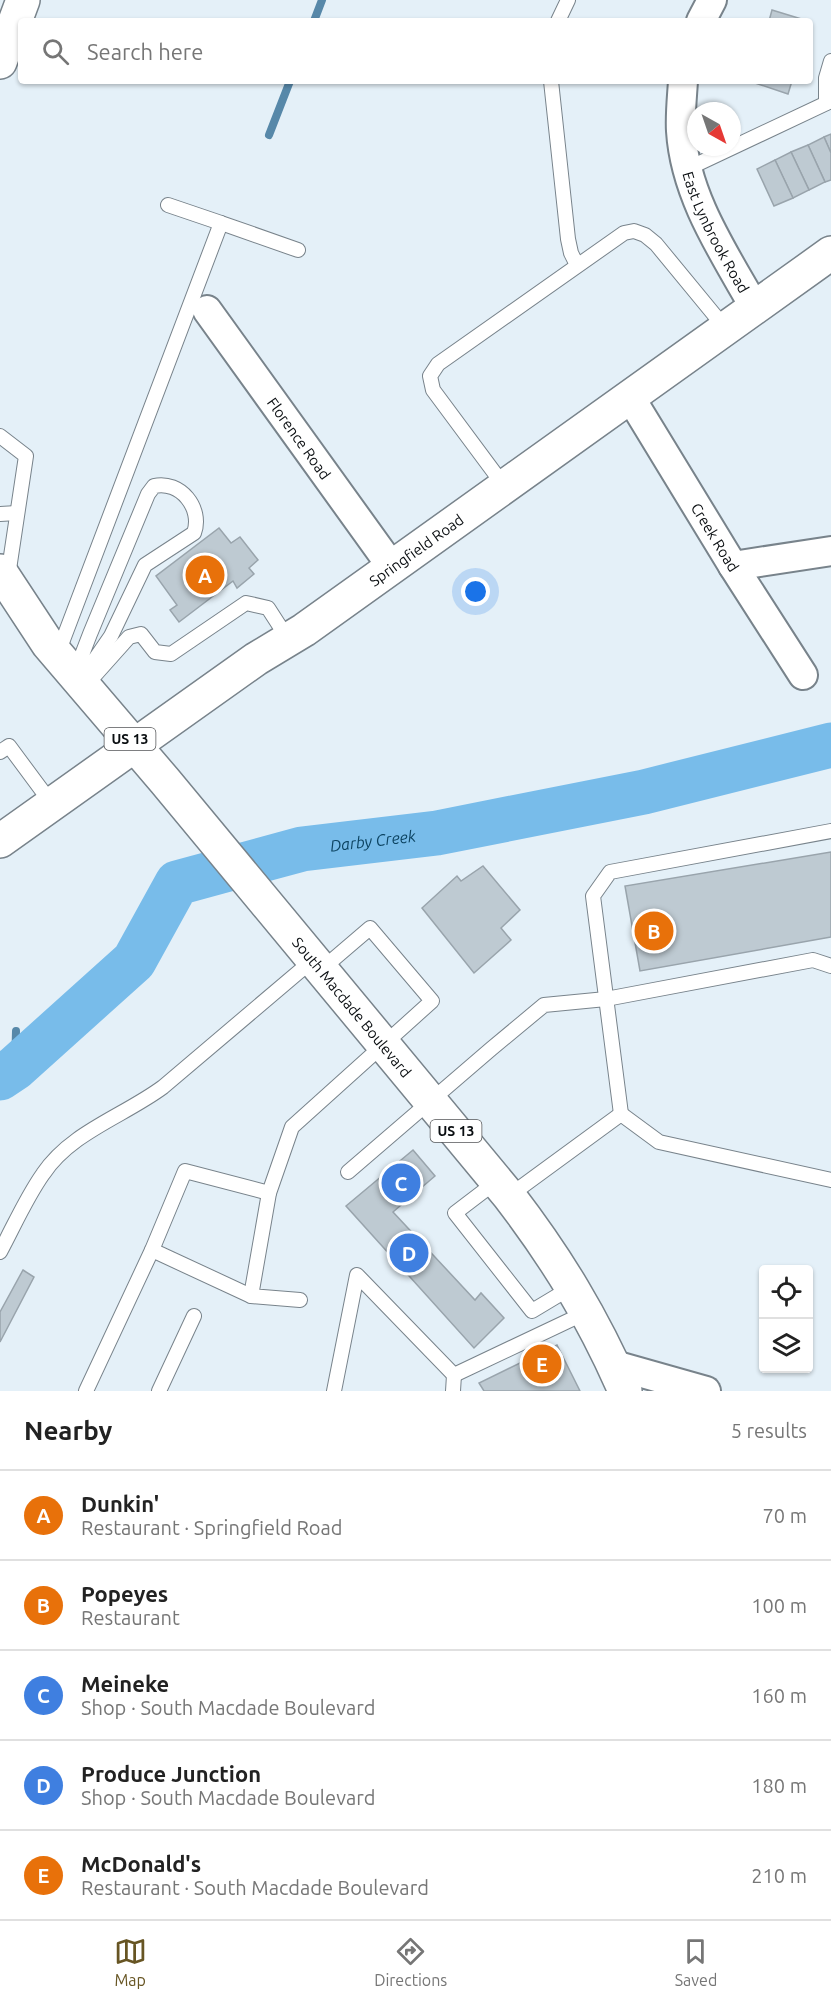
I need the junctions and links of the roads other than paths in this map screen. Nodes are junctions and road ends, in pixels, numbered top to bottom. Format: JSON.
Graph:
{"nodes":[{"id":1,"x":23,"y":0,"type":"edge"},
{"id":2,"x":568,"y":0,"type":"edge"},
{"id":3,"x":712,"y":0,"type":"edge"},
{"id":4,"x":559,"y":18,"type":"edge"},
{"id":5,"x":703,"y":18,"type":"edge"},
{"id":6,"x":831,"y":61,"type":"edge"},
{"id":7,"x":0,"y":62,"type":"edge"},
{"id":8,"x":551,"y":84,"type":"edge"},
{"id":9,"x":683,"y":84,"type":"edge"},
{"id":10,"x":829,"y":102,"type":"edge"},
{"id":11,"x":689,"y":168,"type":"junction"},
{"id":12,"x":168,"y":205,"type":"dead end"},
{"id":13,"x":221,"y":223,"type":"junction"},
{"id":14,"x":298,"y":250,"type":"dead end"},
{"id":15,"x":831,"y":253,"type":"edge"},
{"id":16,"x":577,"y":265,"type":"junction"},
{"id":17,"x":755,"y":308,"type":"junction"},
{"id":18,"x":207,"y":310,"type":"dead end"},
{"id":19,"x":726,"y":329,"type":"junction"},
{"id":20,"x":630,"y":397,"type":"junction"},
{"id":21,"x":0,"y":436,"type":"edge"},
{"id":22,"x":505,"y":486,"type":"junction"},
{"id":23,"x":17,"y":513,"type":"junction"},
{"id":24,"x":0,"y":514,"type":"edge"},
{"id":25,"x":831,"y":551,"type":"edge"},
{"id":26,"x":733,"y":566,"type":"junction"},
{"id":27,"x":392,"y":567,"type":"junction"},
{"id":28,"x":2,"y":587,"type":"edge"},
{"id":29,"x":288,"y":639,"type":"junction"},
{"id":30,"x":69,"y":668,"type":"junction"},
{"id":31,"x":803,"y":675,"type":"dead end"},
{"id":32,"x":135,"y":745,"type":"junction"},
{"id":33,"x":0,"y":752,"type":"edge"},
{"id":34,"x":52,"y":804,"type":"junction"},
{"id":35,"x":831,"y":831,"type":"edge"},
{"id":36,"x":0,"y":841,"type":"edge"},
{"id":37,"x":318,"y":964,"type":"junction"},
{"id":38,"x":831,"y":966,"type":"edge"},
{"id":39,"x":606,"y":999,"type":"junction"},
{"id":40,"x":384,"y":1043,"type":"junction"},
{"id":41,"x":431,"y":1101,"type":"junction"},
{"id":42,"x":621,"y":1114,"type":"junction"},
{"id":43,"x":348,"y":1172,"type":"dead end"},
{"id":44,"x":831,"y":1180,"type":"edge"},
{"id":45,"x":503,"y":1188,"type":"junction"},
{"id":46,"x":269,"y":1193,"type":"junction"},
{"id":47,"x":152,"y":1250,"type":"junction"},
{"id":48,"x":0,"y":1252,"type":"edge"},
{"id":49,"x":251,"y":1296,"type":"junction"},
{"id":50,"x":579,"y":1299,"type":"junction"},
{"id":51,"x":300,"y":1300,"type":"dead end"},
{"id":52,"x":194,"y":1316,"type":"dead end"},
{"id":53,"x":454,"y":1375,"type":"junction"},
{"id":54,"x":620,"y":1378,"type":"edge"},
{"id":55,"x":86,"y":1391,"type":"edge"},
{"id":56,"x":159,"y":1391,"type":"edge"},
{"id":57,"x":334,"y":1391,"type":"edge"},
{"id":58,"x":453,"y":1391,"type":"edge"},
{"id":59,"x":706,"y":1391,"type":"edge"}],
"edges":[{"from":1,"to":7,"type":"main road"},
{"from":2,"to":4,"type":"lane"},
{"from":3,"to":5,"type":"street"},
{"from":6,"to":10,"type":"lane"},
{"from":8,"to":16,"type":"lane"},
{"from":9,"to":11,"type":"street","name":"East Lynbrook Road"},
{"from":10,"to":11,"type":"lane"},
{"from":11,"to":17,"type":"street","name":"East Lynbrook Road"},
{"from":12,"to":13,"type":"lane"},
{"from":13,"to":14,"type":"lane"},
{"from":13,"to":30,"type":"lane"},
{"from":15,"to":17,"type":"main road","name":"Springfield Road"},
{"from":16,"to":19,"type":"lane"},
{"from":16,"to":22,"type":"lane"},
{"from":17,"to":19,"type":"main road","name":"Springfield Road"},
{"from":18,"to":27,"type":"street","name":"Florence Road"},
{"from":19,"to":20,"type":"main road","name":"Springfield Road"},
{"from":20,"to":22,"type":"main road","name":"Springfield Road"},
{"from":20,"to":26,"type":"street","name":"Creek Road"},
{"from":21,"to":23,"type":"lane"},
{"from":22,"to":27,"type":"main road","name":"Springfield Road"},
{"from":23,"to":24,"type":"lane"},
{"from":23,"to":28,"type":"lane"},
{"from":25,"to":26,"type":"street"},
{"from":26,"to":31,"type":"street","name":"Creek Road"},
{"from":27,"to":29,"type":"main road","name":"Springfield Road"},
{"from":28,"to":30,"type":"main road","name":"South Macdade Boulevard","number":"US 13"},
{"from":29,"to":30,"type":"lane"},
{"from":29,"to":32,"type":"main road","name":"Springfield Road"},
{"from":30,"to":30,"type":"lane"},
{"from":30,"to":32,"type":"main road","name":"South Macdade Boulevard","number":"US 13"},
{"from":32,"to":34,"type":"main road","name":"Springfield Road"},
{"from":32,"to":37,"type":"main road","name":"South Macdade Boulevard","number":"US 13"},
{"from":33,"to":34,"type":"lane"},
{"from":34,"to":36,"type":"main road","name":"Springfield Road"},
{"from":35,"to":39,"type":"lane"},
{"from":37,"to":40,"type":"main road","name":"South Macdade Boulevard","number":"US 13"},
{"from":37,"to":40,"type":"lane"},
{"from":37,"to":48,"type":"lane"},
{"from":38,"to":39,"type":"lane"},
{"from":39,"to":41,"type":"lane"},
{"from":39,"to":42,"type":"lane"},
{"from":40,"to":41,"type":"main road","name":"South Macdade Boulevard","number":"US 13"},
{"from":40,"to":46,"type":"lane"},
{"from":41,"to":43,"type":"lane"},
{"from":41,"to":45,"type":"main road","name":"South Macdade Boulevard","number":"US 13"},
{"from":42,"to":44,"type":"lane"},
{"from":42,"to":45,"type":"lane"},
{"from":45,"to":50,"type":"main road","name":"South Macdade Boulevard","number":"US 13"},
{"from":45,"to":50,"type":"lane"},
{"from":46,"to":47,"type":"lane"},
{"from":46,"to":49,"type":"lane"},
{"from":47,"to":49,"type":"lane"},
{"from":47,"to":55,"type":"lane"},
{"from":49,"to":51,"type":"lane"},
{"from":50,"to":53,"type":"lane"},
{"from":50,"to":54,"type":"main road","name":"South Macdade Boulevard","number":"US 13"},
{"from":52,"to":56,"type":"lane"},
{"from":53,"to":57,"type":"lane"},
{"from":53,"to":58,"type":"lane"},
{"from":54,"to":59,"type":"street"}]}
